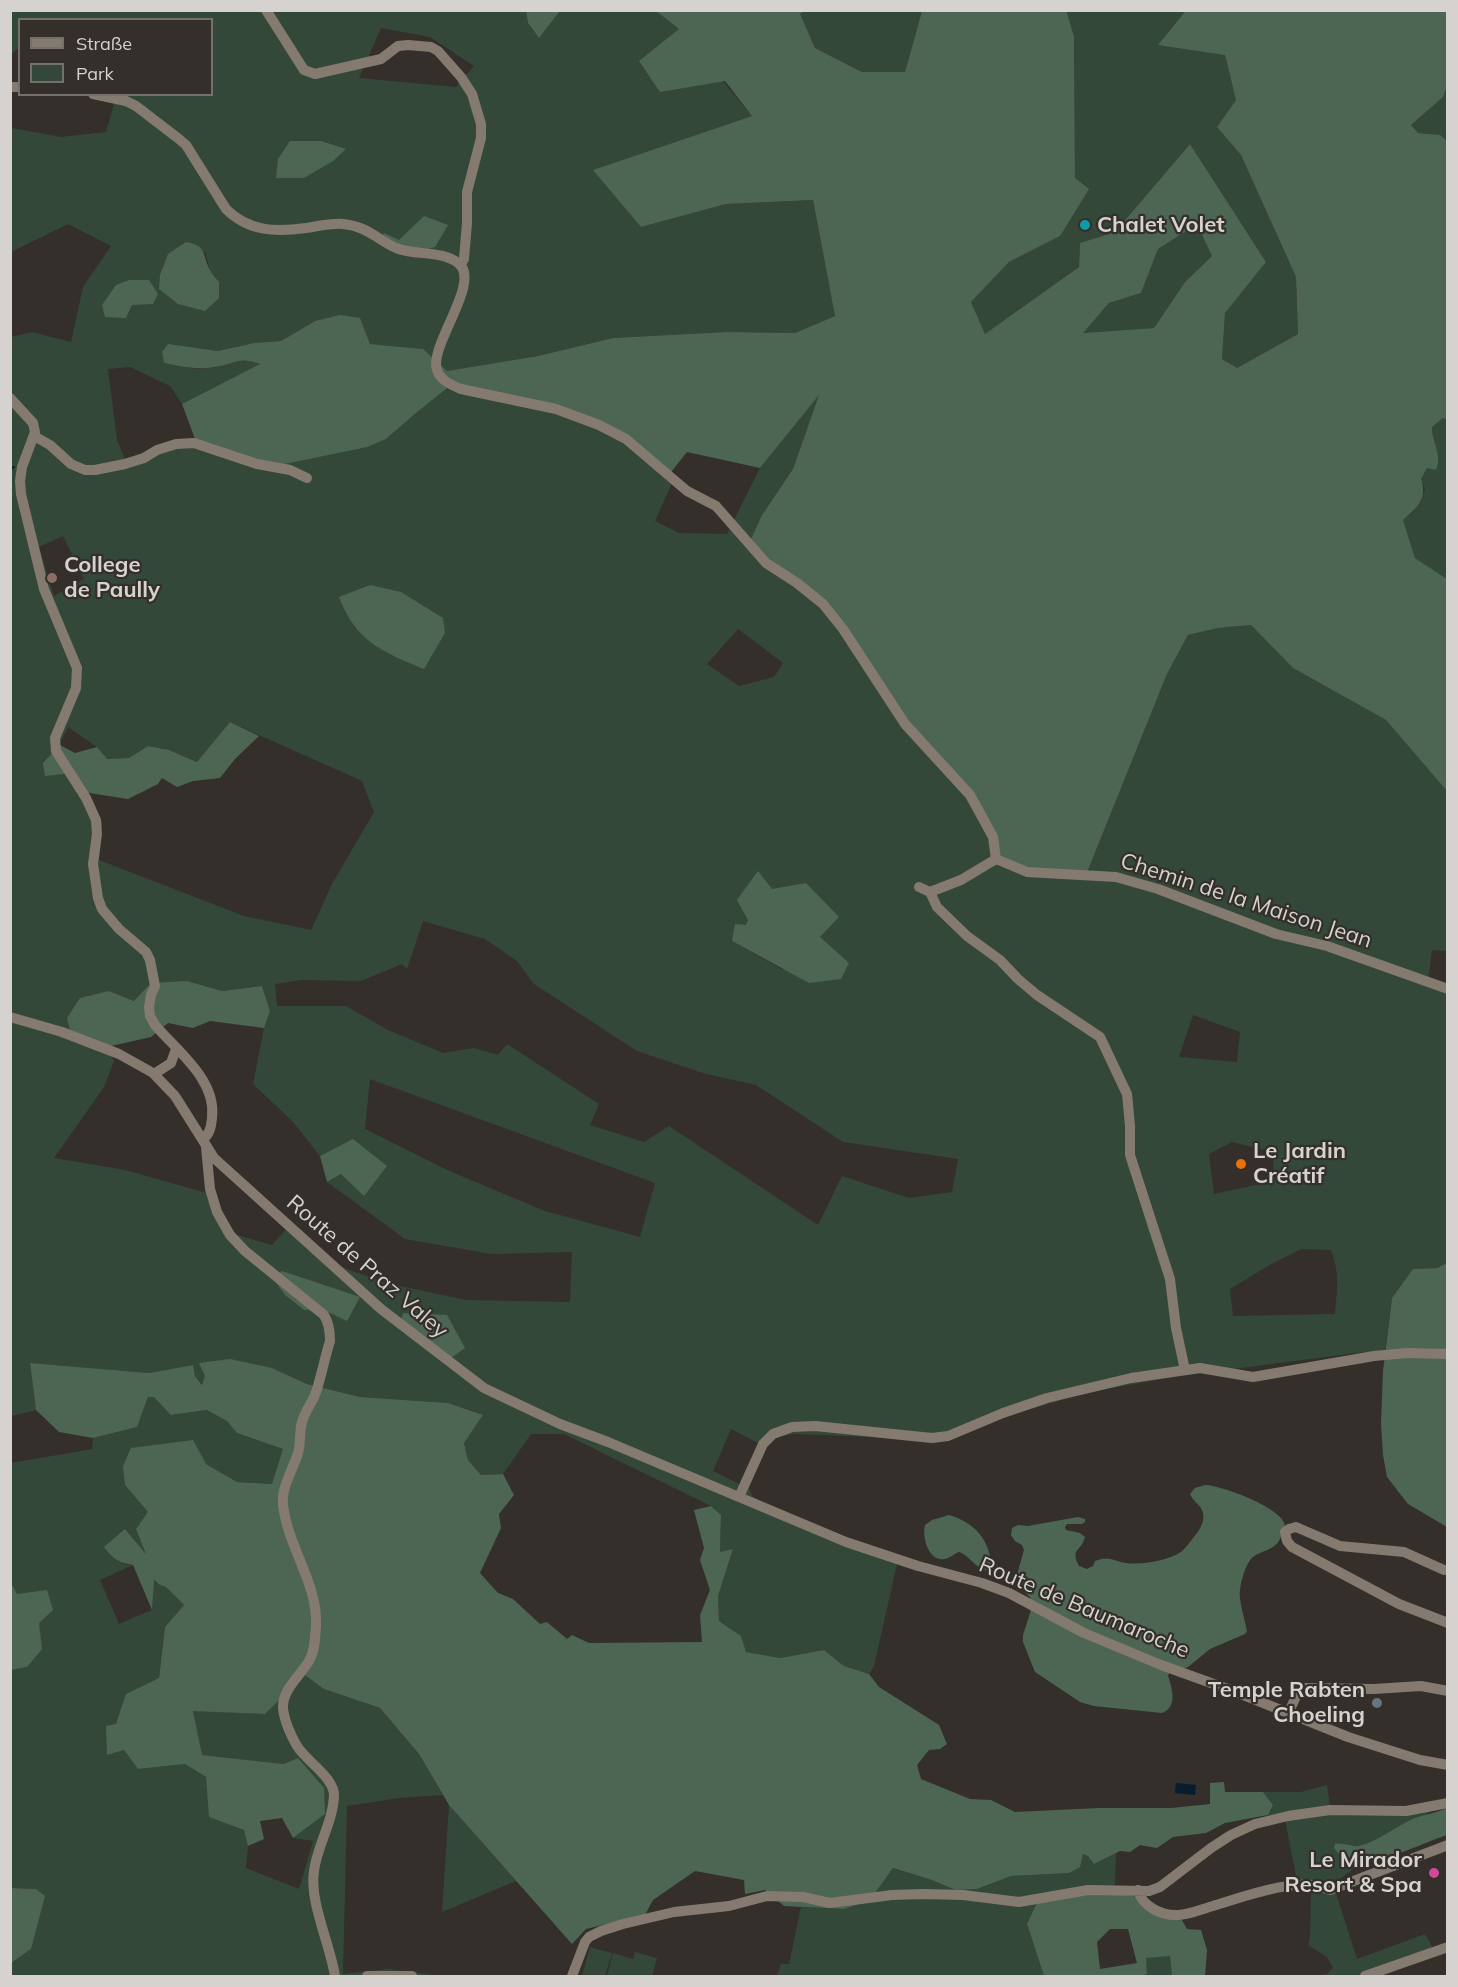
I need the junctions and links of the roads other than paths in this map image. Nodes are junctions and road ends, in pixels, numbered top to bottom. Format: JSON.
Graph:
{"nodes":[{"id":1,"x":266,"y":10,"type":"edge"},
{"id":2,"x":102,"y":96,"type":"edge"},
{"id":3,"x":461,"y":264,"type":"junction"},
{"id":4,"x":10,"y":398,"type":"edge"},
{"id":5,"x":34,"y":436,"type":"junction"},
{"id":6,"x":307,"y":478,"type":"dead end"},
{"id":7,"x":996,"y":859,"type":"junction"},
{"id":8,"x":919,"y":887,"type":"dead end"},
{"id":9,"x":930,"y":892,"type":"junction"},
{"id":10,"x":1448,"y":989,"type":"edge"},
{"id":11,"x":10,"y":1017,"type":"edge"},
{"id":12,"x":176,"y":1049,"type":"junction"},
{"id":13,"x":154,"y":1074,"type":"junction"},
{"id":14,"x":204,"y":1141,"type":"junction"},
{"id":15,"x":1448,"y":1354,"type":"edge"},
{"id":16,"x":1185,"y":1370,"type":"junction"},
{"id":17,"x":739,"y":1497,"type":"junction"},
{"id":18,"x":1444,"y":1570,"type":"dead end"},
{"id":19,"x":1448,"y":1623,"type":"edge"},
{"id":20,"x":1448,"y":1691,"type":"edge"},
{"id":21,"x":1288,"y":1714,"type":"junction"},
{"id":22,"x":1448,"y":1765,"type":"edge"},
{"id":23,"x":1448,"y":1803,"type":"edge"},
{"id":24,"x":1448,"y":1845,"type":"edge"},
{"id":25,"x":1138,"y":1890,"type":"junction"},
{"id":26,"x":1448,"y":1947,"type":"edge"},
{"id":27,"x":335,"y":1977,"type":"edge"},
{"id":28,"x":367,"y":1977,"type":"edge"},
{"id":29,"x":412,"y":1977,"type":"edge"},
{"id":30,"x":572,"y":1977,"type":"edge"},
{"id":31,"x":1365,"y":1977,"type":"edge"}],
"edges":[{"from":1,"to":3,"type":"street"},
{"from":2,"to":3,"type":"street"},
{"from":3,"to":7,"type":"street"},
{"from":4,"to":5,"type":"street"},
{"from":5,"to":6,"type":"street"},
{"from":5,"to":12,"type":"street"},
{"from":7,"to":9,"type":"street"},
{"from":7,"to":10,"type":"street","name":"Chemin de la Maison Jean"},
{"from":8,"to":9,"type":"street"},
{"from":9,"to":16,"type":"street"},
{"from":11,"to":13,"type":"street","name":"Route de Praz Valey"},
{"from":12,"to":13,"type":"street"},
{"from":12,"to":14,"type":"street"},
{"from":13,"to":14,"type":"street","name":"Route de Praz Valey"},
{"from":14,"to":17,"type":"street","name":"Route de Praz Valey"},
{"from":14,"to":27,"type":"street"},
{"from":15,"to":16,"type":"street"},
{"from":16,"to":17,"type":"street"},
{"from":17,"to":21,"type":"street","name":"Route de Baumaroche"},
{"from":18,"to":19,"type":"street"},
{"from":20,"to":21,"type":"street"},
{"from":21,"to":22,"type":"street","name":"Route de Baumaroche"},
{"from":23,"to":25,"type":"street"},
{"from":24,"to":25,"type":"street"},
{"from":25,"to":30,"type":"street"},
{"from":26,"to":31,"type":"street"},
{"from":28,"to":29,"type":"street"}]}
